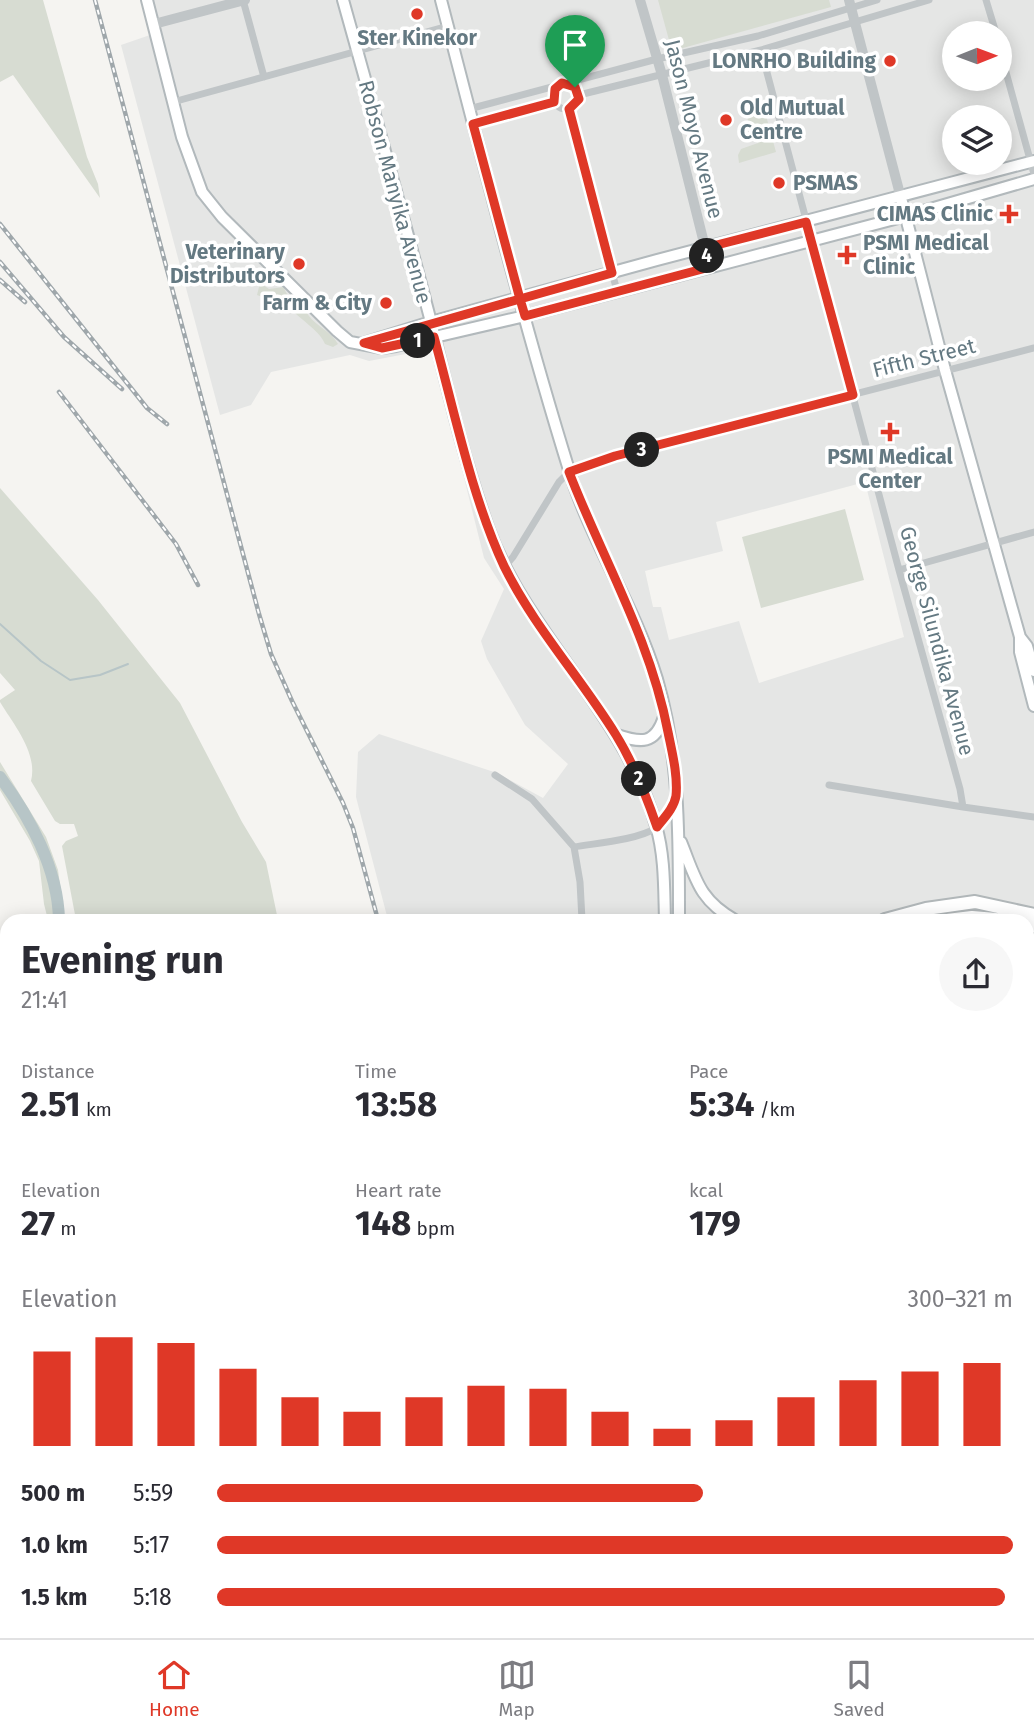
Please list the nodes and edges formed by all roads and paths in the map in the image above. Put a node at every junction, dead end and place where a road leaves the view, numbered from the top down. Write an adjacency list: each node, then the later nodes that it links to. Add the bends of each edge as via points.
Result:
1 (148, 0): 12 (main road)
2 (244, 0): 12 (street); 18 (street)
3 (343, 0): 15 (main road, Robson Manyika Avenue)
4 (441, 0): 13 (main road)
5 (640, 0): 16 (street, Jason Moyo Avenue)
6 (877, 0): 9 (street)
7 (929, 0): 11 (street)
8 (986, 0): 10 (street)
9 (850, 4): 11 (street); 16 (street, via 758,36)
10 (992, 21)
11 (855, 23): 14 (street); 29 (street)
12 (154, 24): 22 (main road)
13 (448, 26): 15 (street); 24 (main road)
14 (761, 50): 17 (street); 31 (street, George Silundika Avenue)
15 (357, 51): 18 (street); 39 (main road, Robson Manyika Avenue)
16 (657, 59): 17 (street, Jason Moyo Avenue); 19 (street)
17 (662, 75): 21 (street); 33 (street, Jason Moyo Avenue)
18 (264, 77): 22 (street)
19 (562, 83): 21 (street, via 571,84); 23 (street, via 555,89); 24 (street)
20 (1012, 91): 27 (street)
21 (579, 95): 25 (street, via 577,104)
22 (173, 102): 41 (main road, via 196,179 212,205 337,331 350,342)
23 (554, 102): 25 (street); 26 (street)
24 (469, 109): 26 (main road)
25 (569, 109): 35 (street)
26 (473, 124): 37 (main road)
27 (1033, 162): 28 (street); 29 (main road)
28 (1034, 176): 30 (main road)
29 (901, 198): 30 (main road); 31 (main road)
30 (906, 216): 32 (main road); 43 (main road)
31 (806, 222): 32 (street, George Silundika Avenue); 33 (main road)
32 (811, 240): 34 (main road); 44 (street, George Silundika Avenue)
33 (705, 248): 34 (street, Jason Moyo Avenue); 35 (main road)
34 (710, 267): 36 (main road)
35 (612, 273): 36 (street); 37 (main road)
36 (617, 291): 38 (main road)
37 (520, 299): 38 (main road); 39 (main road)
38 (525, 316): 40 (main road); 45 (main road)
39 (431, 323): 40 (main road, Robson Manyika Avenue); 41 (main road)
40 (434, 337): 41 (main road, via 382,348); 48 (main road, Robson Manyika Avenue, via 488,527)
41 (364, 343)
42 (1034, 348): 43 (street, Fifth Street)
43 (945, 370): 44 (street, Fifth Street); 47 (main road)
44 (853, 395): 45 (street, Fifth Street); 49 (street, George Silundika Avenue)
45 (569, 472): 48 (street); 53 (main road, via 638,629)
46 (1034, 532): 47 (street)
47 (992, 543): 49 (street); 50 (main road)
48 (505, 566): 54 (main road, Robson Manyika Avenue)
49 (899, 569): 58 (street, George Silundika Avenue)
50 (1020, 638): 51 (main road); 52 (main road)
51 (1034, 671)
52 (1034, 706)
53 (665, 715): 54 (main road, via 651,738); 57 (main road)
54 (617, 735): 60 (main road, Robson Manyika Avenue)
55 (495, 775): 62 (street, via 532,799)
56 (829, 785): 58 (street)
57 (676, 797): 60 (street); 61 (main road)
58 (962, 807): 59 (street)
59 (1034, 817)
60 (657, 827): 62 (street); 66 (main road, Robson Manyika Avenue)
61 (679, 836): 67 (main road); 68 (main road, via 701,893)
62 (574, 848): 65 (street)
63 (1034, 905): 64 (main road)
64 (1016, 910): 69 (main road, via 975,902); 70 (main road)
65 (582, 914)
66 (665, 914)
67 (679, 914)
68 (726, 914)
69 (909, 914)
70 (1030, 914)

